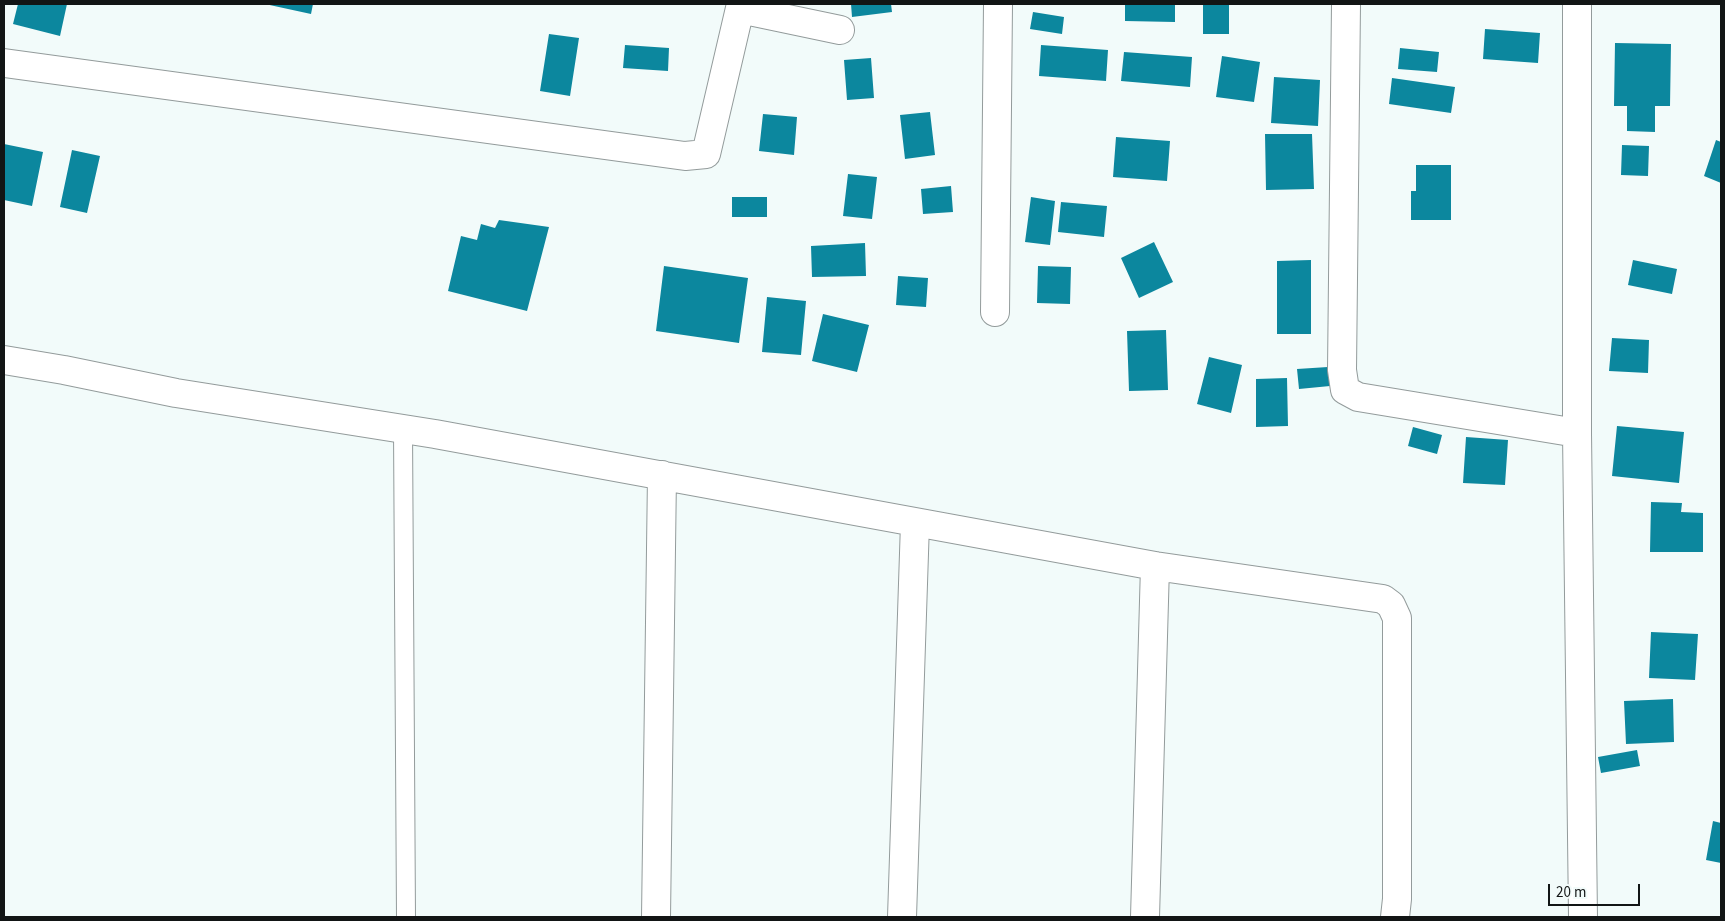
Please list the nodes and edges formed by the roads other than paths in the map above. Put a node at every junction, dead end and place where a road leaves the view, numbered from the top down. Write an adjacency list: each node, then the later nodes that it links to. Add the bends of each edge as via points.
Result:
1 (998, 4): 7 (street)
2 (1346, 4): 10 (street, via 1342,370 1345,390 1358,397)
3 (1577, 4): 10 (street)
4 (741, 6): 5 (street); 6 (street, via 706,154 685,156)
5 (840, 30)
6 (4, 63)
7 (994, 312)
8 (4, 360): 9 (street, via 176,393)
9 (403, 429): 11 (street); 14 (lane)
10 (1577, 433): 19 (street)
11 (662, 475): 12 (street); 15 (street)
12 (915, 523): 13 (street); 16 (street)
13 (1155, 566): 17 (street); 18 (street, via 1383,599 1391,605 1397,618 1398,642)
14 (406, 917)
15 (656, 917)
16 (902, 917)
17 (1145, 917)
18 (1395, 917)
19 (1583, 917)

